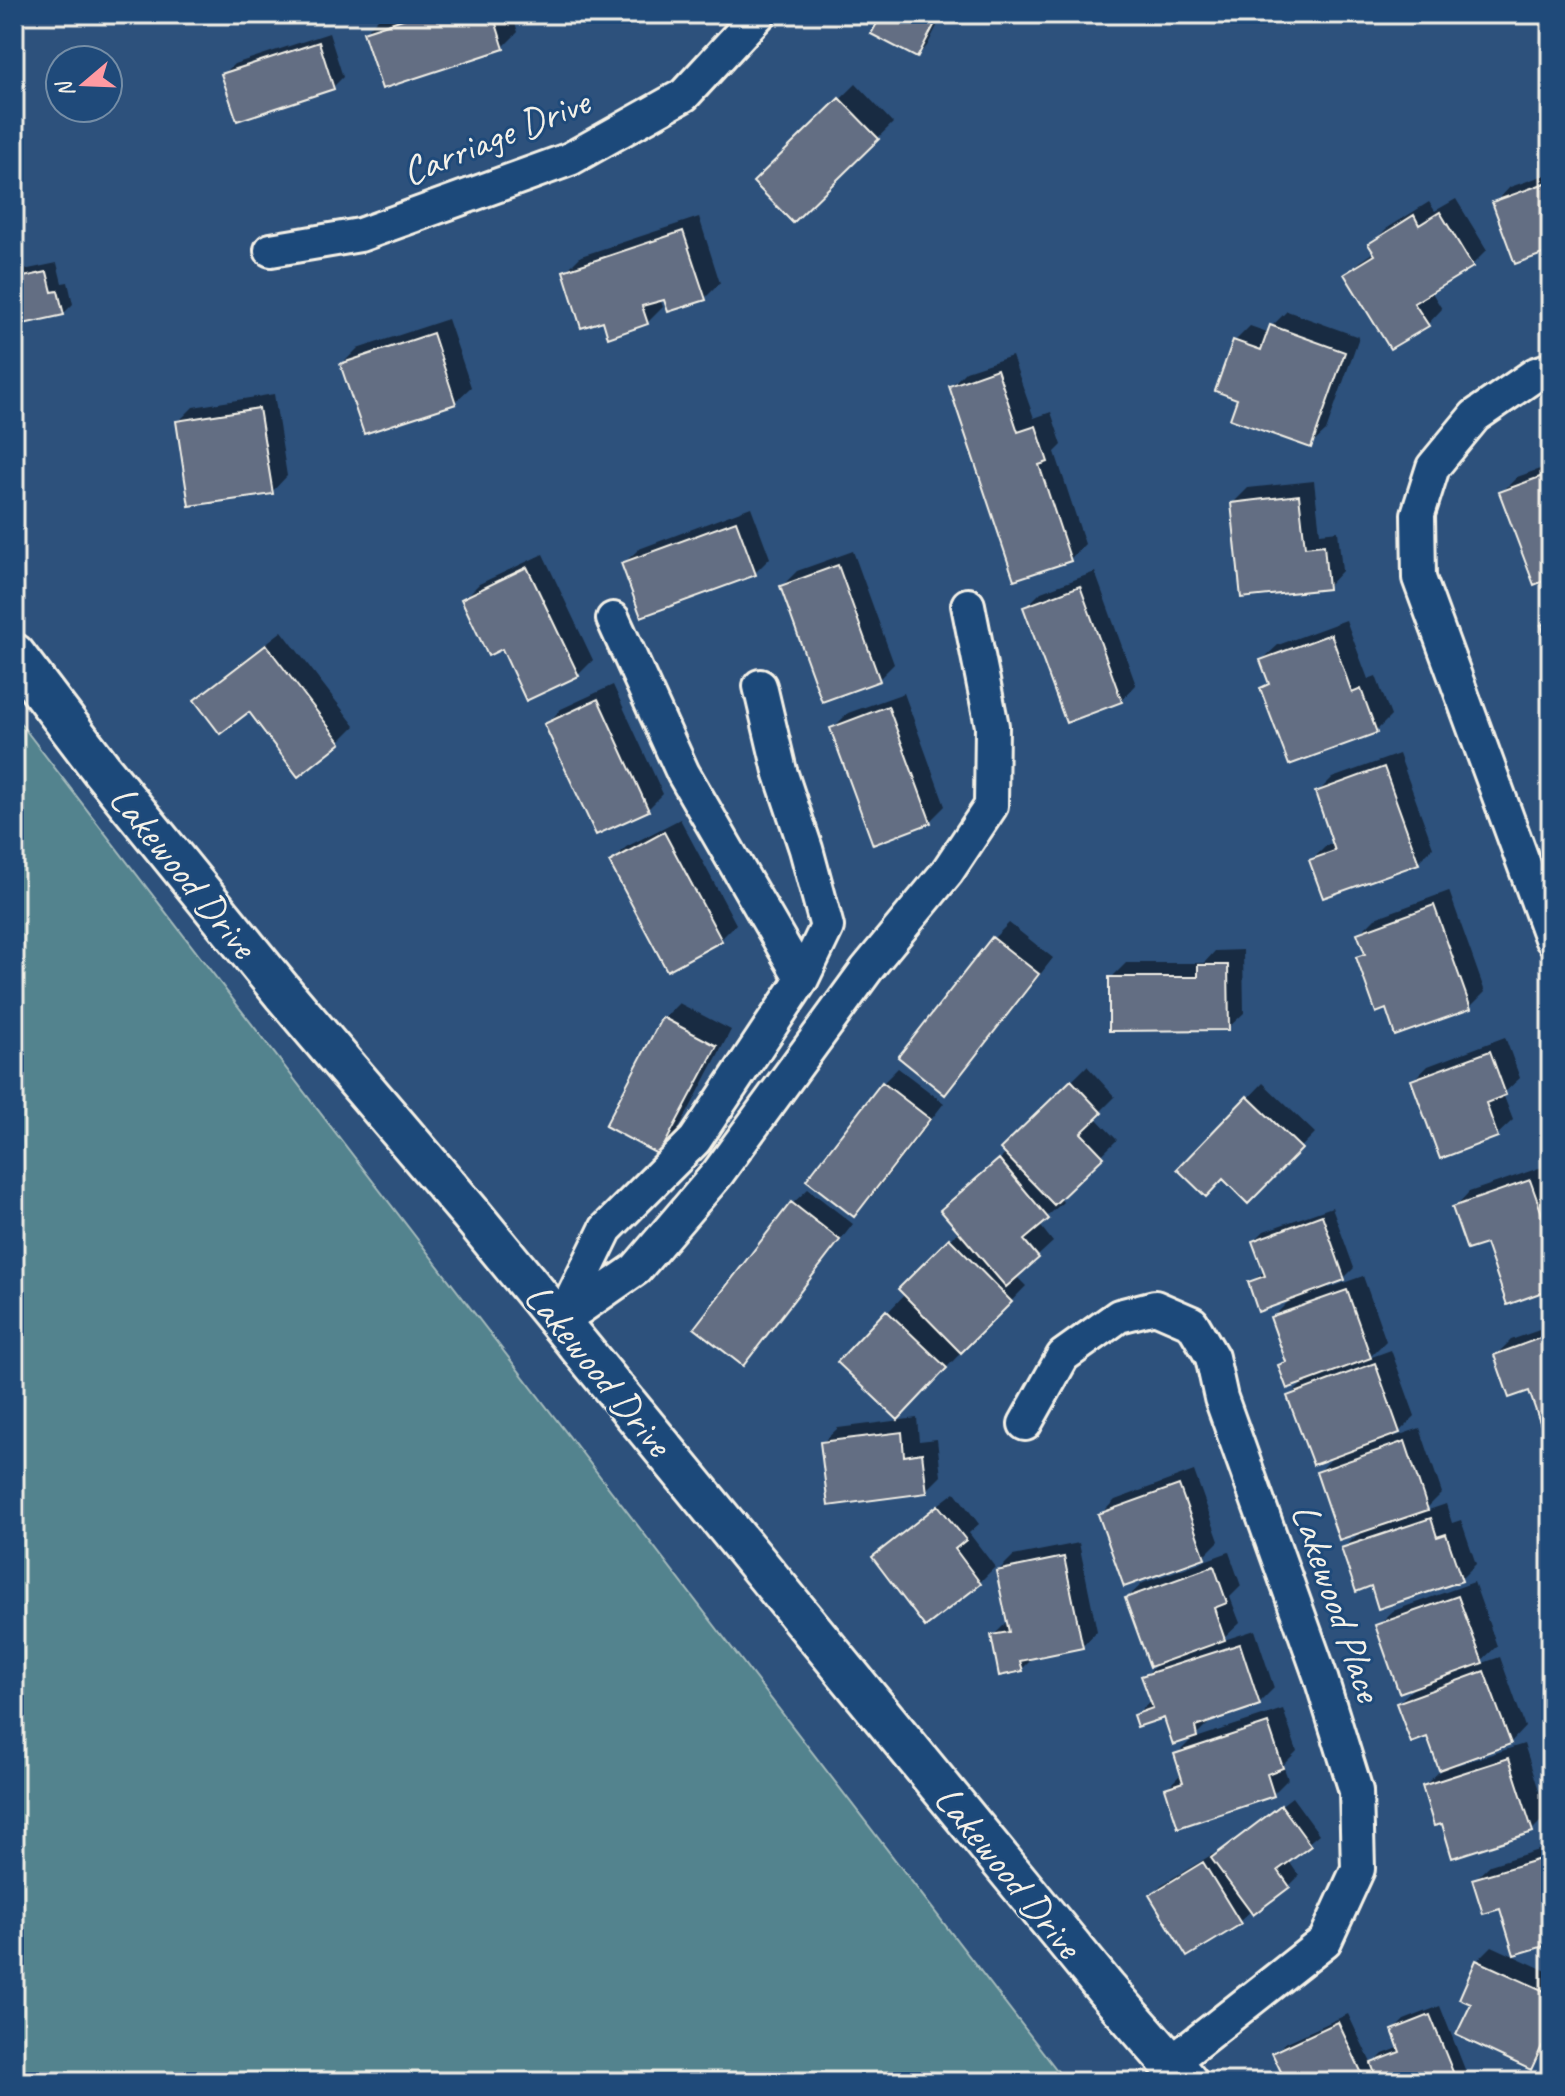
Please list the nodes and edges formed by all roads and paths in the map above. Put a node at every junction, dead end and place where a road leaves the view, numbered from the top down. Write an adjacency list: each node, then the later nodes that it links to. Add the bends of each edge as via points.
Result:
1 (759, 14): 2 (street, Carriage Drive, via 684,95 570,159 360,235)
2 (271, 250)
3 (1551, 369): 8 (street, via 1475,416 1433,467 1418,514 1419,578)
4 (968, 605): 10 (street, via 992,726 991,806 947,872 867,969 718,1173 636,1269)
5 (613, 619): 9 (street, via 683,773)
6 (19, 669): 10 (street, Lakewood Drive)
7 (760, 686): 9 (street, via 827,927)
8 (1551, 938)
9 (802, 979): 10 (street, via 695,1140 606,1229)
10 (560, 1322): 12 (street, Lakewood Drive)
11 (1025, 1424): 12 (street, Lakewood Place, via 1063,1356 1119,1316 1155,1307 1192,1323 1212,1357 1221,1398 1356,1791 1358,1869 1325,1941)
12 (1179, 2072)

